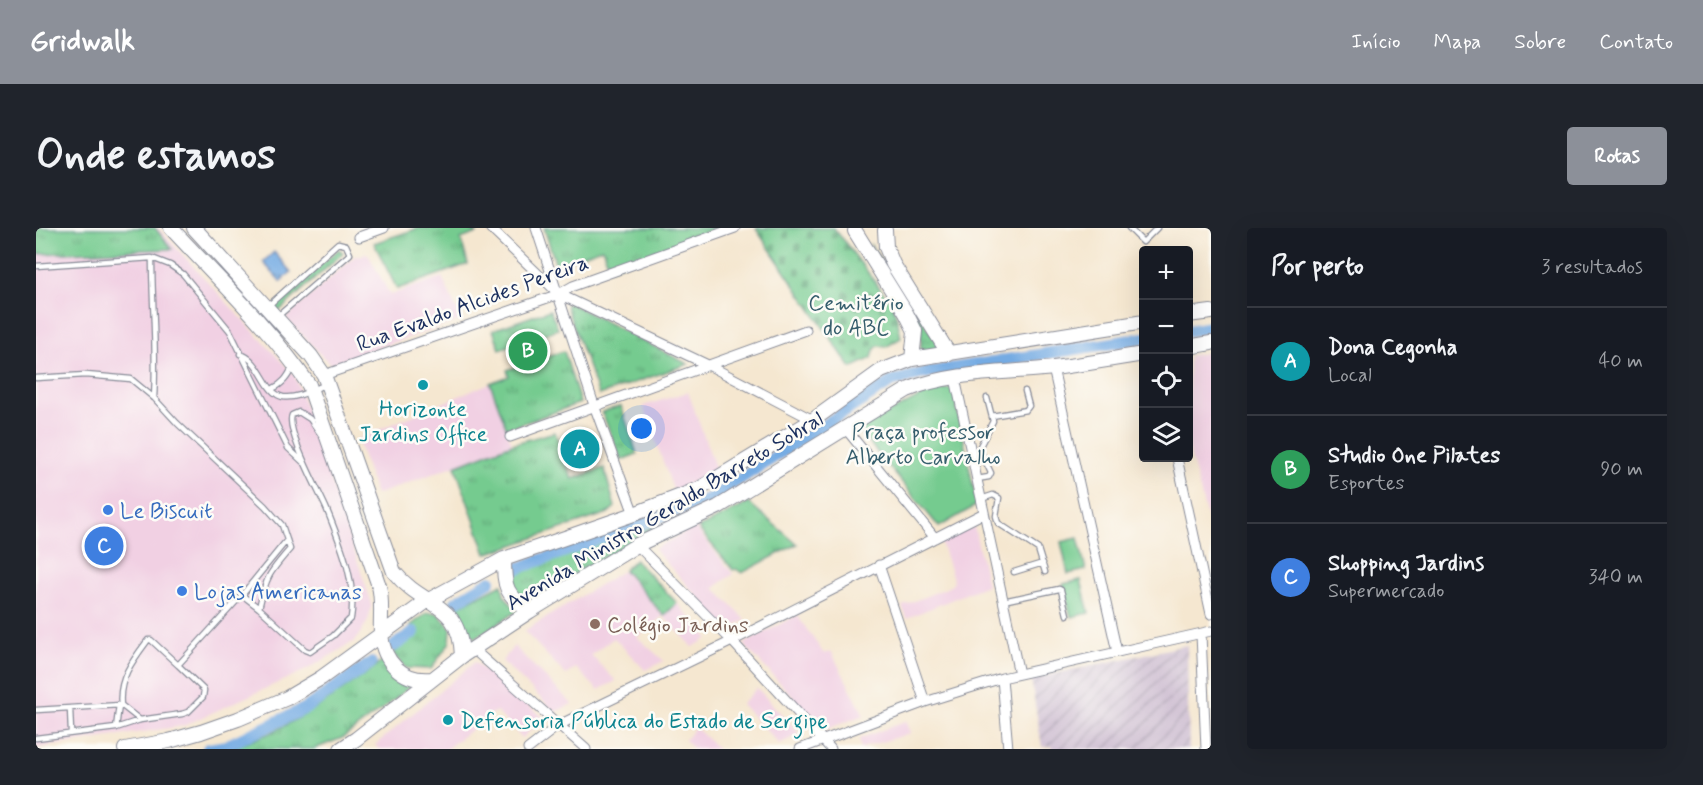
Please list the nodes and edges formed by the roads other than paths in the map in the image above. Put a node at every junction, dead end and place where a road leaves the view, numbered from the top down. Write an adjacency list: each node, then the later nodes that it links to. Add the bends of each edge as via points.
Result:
1 (171, 228): 26 (main road)
2 (194, 228): 16 (main road)
3 (384, 228): 11 (street)
4 (490, 228): 14 (street)
5 (536, 228): 14 (street)
6 (735, 228): 14 (street, Rua Evaldo Alcides Pereira)
7 (1129, 228): 8 (lane, via 1143,242)
8 (1156, 228)
9 (885, 229): 10 (main road, via 873,237 860,236); 23 (main road, via 886,247 893,264)
10 (853, 230): 25 (main road, via 915,331)
11 (359, 237)
12 (152, 258): 13 (lane); 22 (lane, via 183,274 230,331); 35 (lane)
13 (36, 266)
14 (559, 294): 27 (street); 31 (street, Rua Evaldo Alcides Pereira); 37 (street)
15 (1211, 312): 17 (main road)
16 (271, 313): 16 (lane, via 350,254 346,245 338,243); 31 (main road, via 311,356)
17 (1193, 314)
18 (1139, 323): 23 (main road, Avenida Ministro Geraldo Barreto Sobral)
19 (806, 330): 27 (street)
20 (1211, 343): 21 (main road)
21 (1193, 346)
22 (240, 354): 32 (lane, via 255,364); 44 (lane, via 288,448)
23 (949, 354): 25 (main road, Avenida Ministro Geraldo Barreto Sobral)
24 (1139, 355): 28 (main road, Avenida Ministro Geraldo Barreto Sobral)
25 (912, 359): 39 (main road, Avenida Ministro Geraldo Barreto Sobral, via 881,371)
26 (294, 363): 32 (lane, via 289,375); 34 (main road)
27 (710, 366): 37 (street); 39 (street)
28 (1053, 368): 30 (main road, Avenida Ministro Geraldo Barreto Sobral); 68 (street)
29 (36, 378): 35 (lane, via 86,375 131,379)
30 (956, 378): 40 (main road, Avenida Ministro Geraldo Barreto Sobral, via 907,390); 45 (street)
31 (326, 380): 34 (lane); 58 (main road, via 394,572)
32 (272, 389): 34 (lane, via 283,397)
33 (1025, 391): 38 (lane, via 1029,406 1026,410)
34 (311, 392): 42 (main road)
35 (153, 398): 50 (lane, via 265,506 282,525)
36 (987, 398): 38 (lane)
37 (595, 408): 41 (street); 48 (street)
38 (992, 416): 45 (lane, via 993,424 979,448 991,475)
39 (813, 420): 48 (main road, Avenida Ministro Geraldo Barreto Sobral, via 699,489)
40 (845, 428): 49 (street); 51 (main road, Avenida Ministro Geraldo Barreto Sobral, via 718,507)
41 (510, 437)
42 (332, 450): 44 (lane, via 310,419 295,413 290,424); 65 (main road, via 380,586)
43 (1178, 462): 62 (street)
44 (306, 465): 60 (lane, via 346,561 351,618 310,652)
45 (976, 480): 46 (street)
46 (981, 500): 47 (street); 53 (lane, via 993,495 999,498 998,523 1038,549)
47 (984, 513): 49 (street); 59 (street)
48 (634, 514): 52 (main road, Avenida Ministro Geraldo Barreto Sobral)
49 (935, 538): 54 (street)
50 (287, 540): 57 (lane); 60 (lane, via 290,549 270,571)
51 (637, 545): 61 (main road, Avenida Ministro Geraldo Barreto Sobral); 67 (street)
52 (504, 559): 58 (main road, Avenida Ministro Geraldo Barreto Sobral); 61 (main road, via 504,581 509,595)
53 (1043, 564): 55 (lane); 56 (lane)
54 (879, 565): 67 (street); 74 (street)
55 (1014, 572)
56 (1045, 572)
57 (242, 595): 60 (lane); 70 (lane)
58 (427, 601): 65 (main road, Avenida Ministro Geraldo Barreto Sobral); 69 (main road, via 448,613)
59 (1003, 601): 63 (lane, via 1059,589); 71 (street)
60 (259, 608)
61 (530, 611): 69 (main road, Avenida Ministro Geraldo Barreto Sobral)
62 (1211, 614)
63 (1067, 615)
64 (1211, 631): 66 (street)
65 (381, 634): 73 (main road, via 386,655 397,670 419,681); 85 (main road, Avenida Ministro Geraldo Barreto Sobral, via 321,678 279,702 201,732)
66 (1201, 634): 68 (street); 92 (street)
67 (732, 641): 79 (street); 83 (street)
68 (1117, 652): 71 (street)
69 (467, 653): 73 (main road, Avenida Ministro Geraldo Barreto Sobral); 79 (street)
70 (178, 665): 75 (lane, via 149,640 125,675); 78 (lane, via 204,690 203,697 188,712)
71 (1019, 674): 72 (street)
72 (1002, 678): 74 (street); 91 (street)
73 (431, 679): 86 (main road, Avenida Ministro Geraldo Barreto Sobral)
74 (924, 702): 83 (street)
75 (120, 705): 76 (lane); 78 (lane); 80 (lane)
76 (70, 709): 77 (lane); 81 (lane)
77 (36, 710)
78 (140, 720): 80 (lane)
79 (559, 725): 87 (street); 88 (street)
80 (116, 728): 81 (lane)
81 (71, 732): 82 (lane)
82 (36, 737)
83 (822, 741): 89 (street); 90 (street)
84 (125, 749): 85 (main road, Avenida Ministro Geraldo Barreto Sobral)
85 (130, 749)
86 (341, 749)
87 (528, 749)
88 (586, 749)
89 (800, 749)
90 (831, 749)
91 (1008, 749)
92 (1206, 749)

